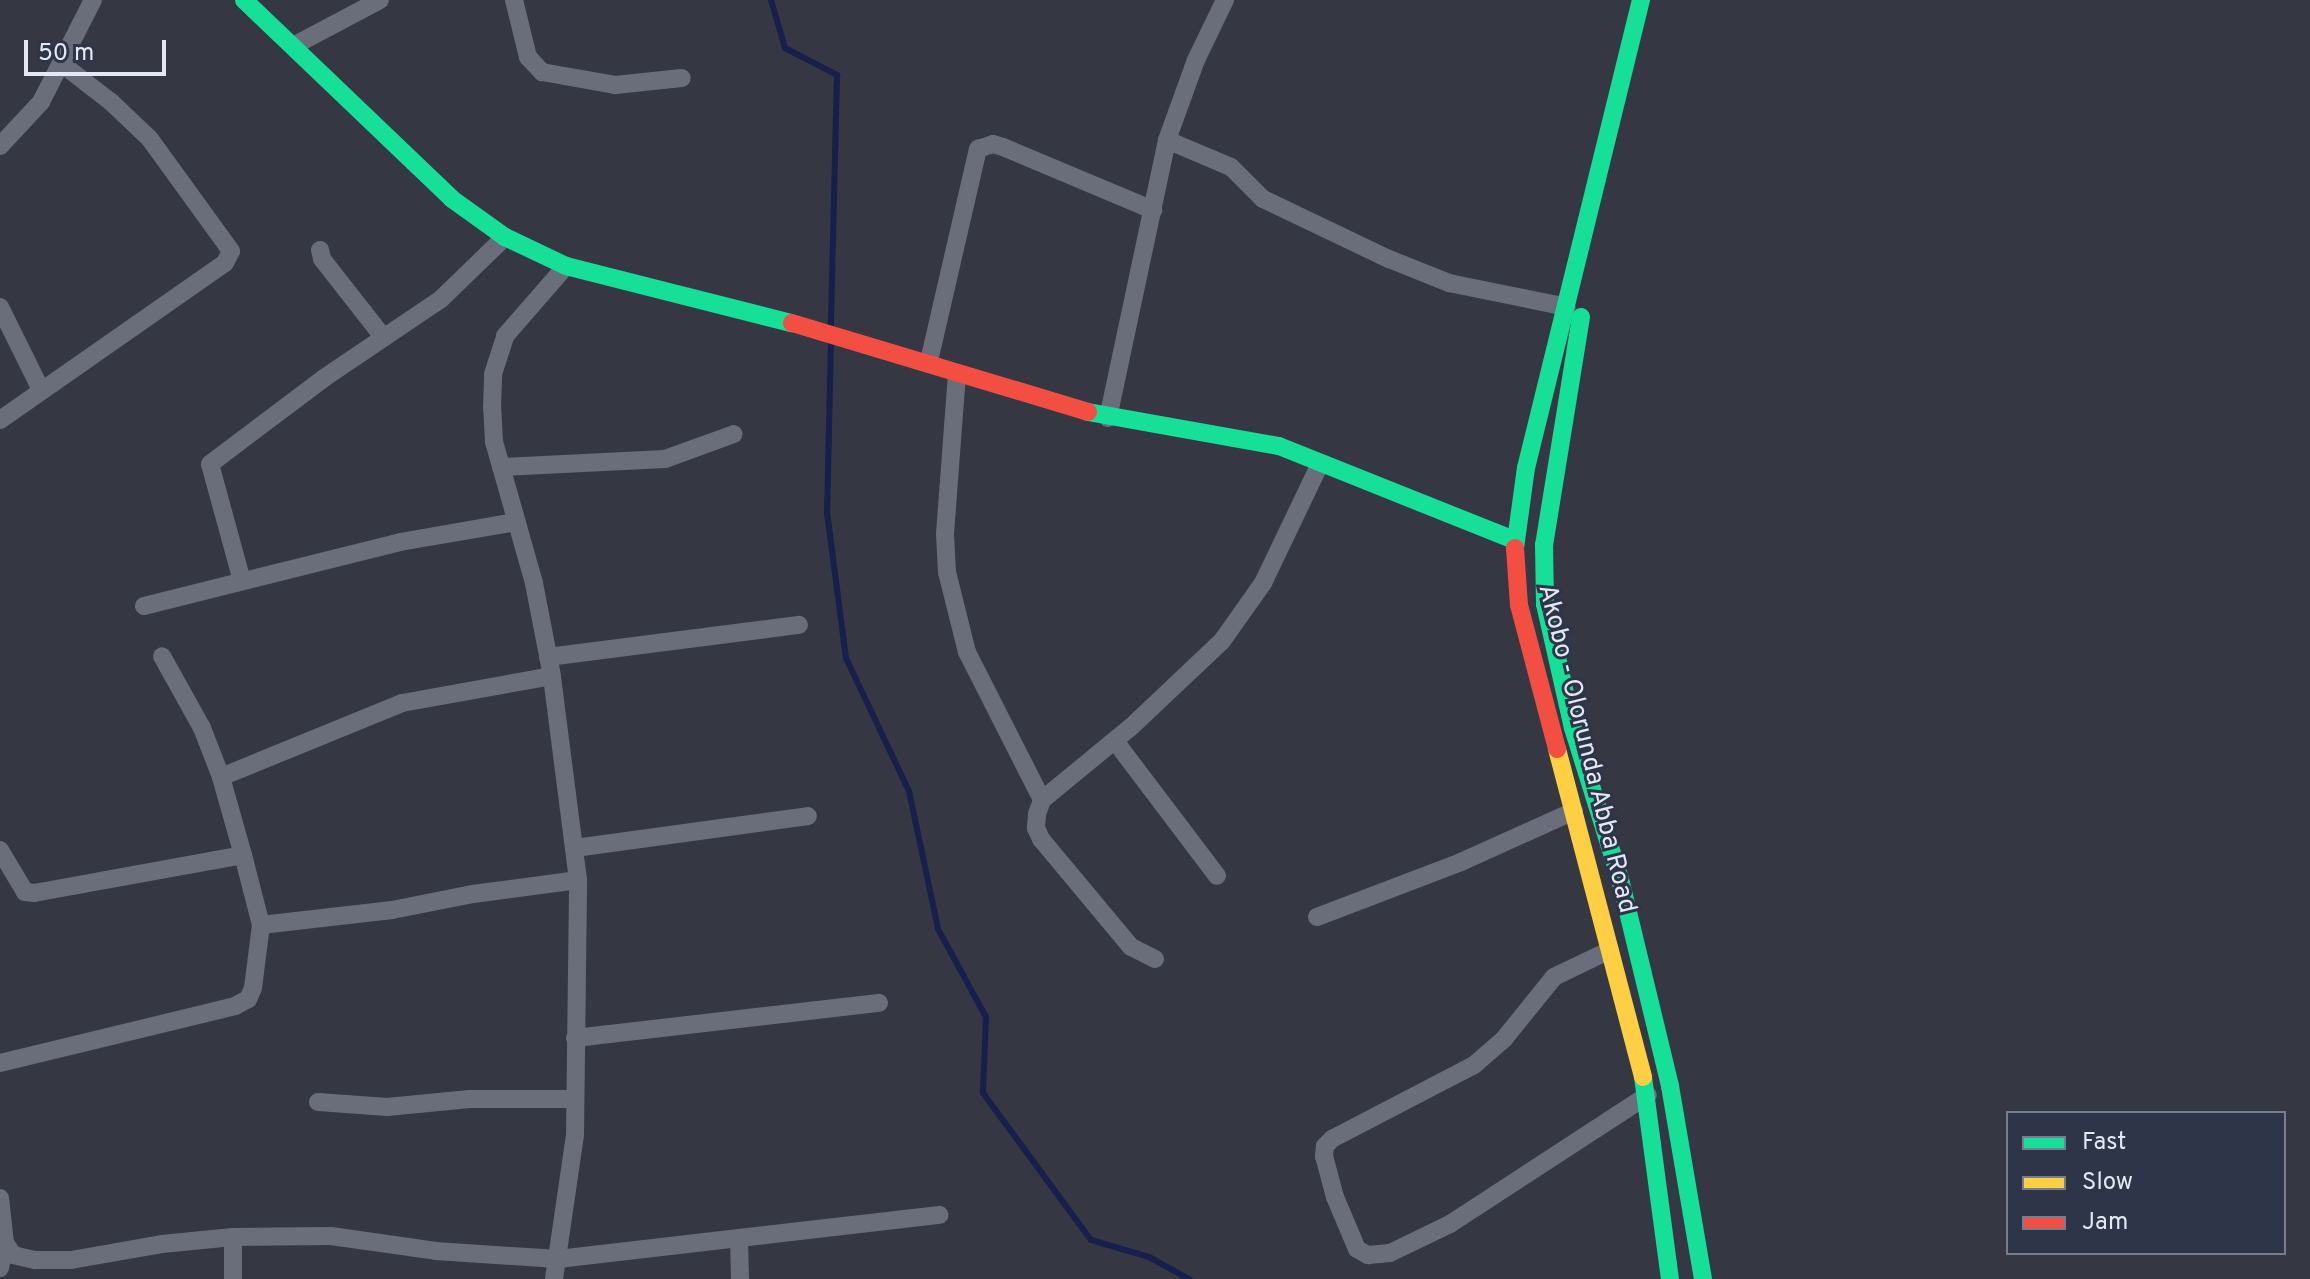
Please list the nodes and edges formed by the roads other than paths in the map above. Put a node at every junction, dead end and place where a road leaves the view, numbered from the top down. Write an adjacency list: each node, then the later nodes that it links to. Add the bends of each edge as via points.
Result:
1 (93, 0): 9 (street)
2 (244, 0): 8 (main road)
3 (380, 0): 8 (street)
4 (514, 0): 10 (street, via 528,57 542,72 615,85)
5 (1225, 0): 11 (street)
6 (1641, 0): 18 (main road, Akobo - Olorunda Abba Road)
7 (1658, 0): 24 (main road, Akobo - Olorunda Abba Road, via 1577,336)
8 (295, 45): 14 (main road, via 368,123 441,189)
9 (62, 64): 12 (street, via 41,102); 22 (street, via 150,139 231,251 225,263)
10 (682, 78)
11 (1167, 140): 13 (street); 18 (street, via 1231,167 1263,199 1389,259 1449,283)
12 (0, 146)
13 (1153, 210): 20 (street, via 1003,147 978,149); 25 (street)
14 (505, 237): 16 (main road); 19 (street, via 441,299)
15 (320, 250): 19 (street)
16 (566, 266): 20 (main road); 29 (street, via 505,336 493,374 494,442)
17 (0, 307): 22 (street)
18 (1567, 307): 23 (main road, Akobo - Olorunda Abba Road)
19 (384, 338): 32 (street, via 210,464)
20 (929, 361): 21 (main road)
21 (957, 374): 25 (main road); 40 (street, via 947,572 967,652)
22 (41, 390): 26 (street)
23 (1542, 404): 24 (main road); 31 (main road, Akobo - Olorunda Abba Road)
24 (1565, 408): 69 (main road, Akobo - Olorunda Abba Road, via 1544,545 1545,604 1666,1071)
25 (1108, 418): 28 (main road, via 1279,446)
26 (0, 420)
27 (734, 434): 29 (street, via 665,459)
28 (1320, 464): 31 (main road); 38 (street, via 1263,583 1222,641)
29 (501, 467): 30 (street)
30 (516, 522): 32 (street, via 400,542); 36 (street)
31 (1514, 540): 41 (main road, Akobo - Olorunda Abba Road, via 1519,605)
32 (242, 581): 33 (street)
33 (144, 606)
34 (799, 625): 36 (street)
35 (162, 656): 39 (street, via 202,728)
36 (548, 657): 37 (street)
37 (552, 676): 39 (street, via 402,703); 43 (street)
38 (1115, 741): 40 (street); 46 (street)
39 (221, 777): 45 (street)
40 (1042, 800): 51 (street, via 1036,828 1041,839 1131,947)
41 (1574, 811): 48 (street, via 1461,862); 50 (main road, Akobo - Olorunda Abba Road)
42 (808, 816): 43 (street)
43 (575, 848): 47 (street)
44 (0, 850): 45 (street, via 25,892 34,893)
45 (243, 855): 49 (street)
46 (1217, 876)
47 (578, 880): 49 (street); 53 (street)
48 (1317, 917)
49 (261, 925): 54 (street, via 253,988 248,999 235,1006)
50 (1610, 950): 55 (main road, Akobo - Olorunda Abba Road); 55 (street, via 1554,977 1504,1039 1474,1065 1325,1146 1335,1197 1357,1249 1368,1255 1390,1253 1450,1224)
51 (1155, 959)
52 (879, 1003): 53 (street)
53 (575, 1038): 56 (street)
54 (0, 1063)
55 (1648, 1095): 68 (main road, Akobo - Olorunda Abba Road)
56 (573, 1099): 57 (street, via 470,1099 387,1107); 63 (street, via 575,1135)
57 (318, 1102)
58 (0, 1198): 62 (street)
59 (939, 1215): 61 (street)
60 (233, 1237): 62 (street, via 71,1260 13,1255); 63 (street, via 331,1236 436,1251); 65 (street)
61 (739, 1238): 63 (street); 67 (street)
62 (5, 1243): 64 (street)
63 (558, 1259): 66 (street)
64 (0, 1268)
65 (233, 1279)
66 (554, 1279)
67 (740, 1279)
68 (1670, 1279)
69 (1703, 1279)

